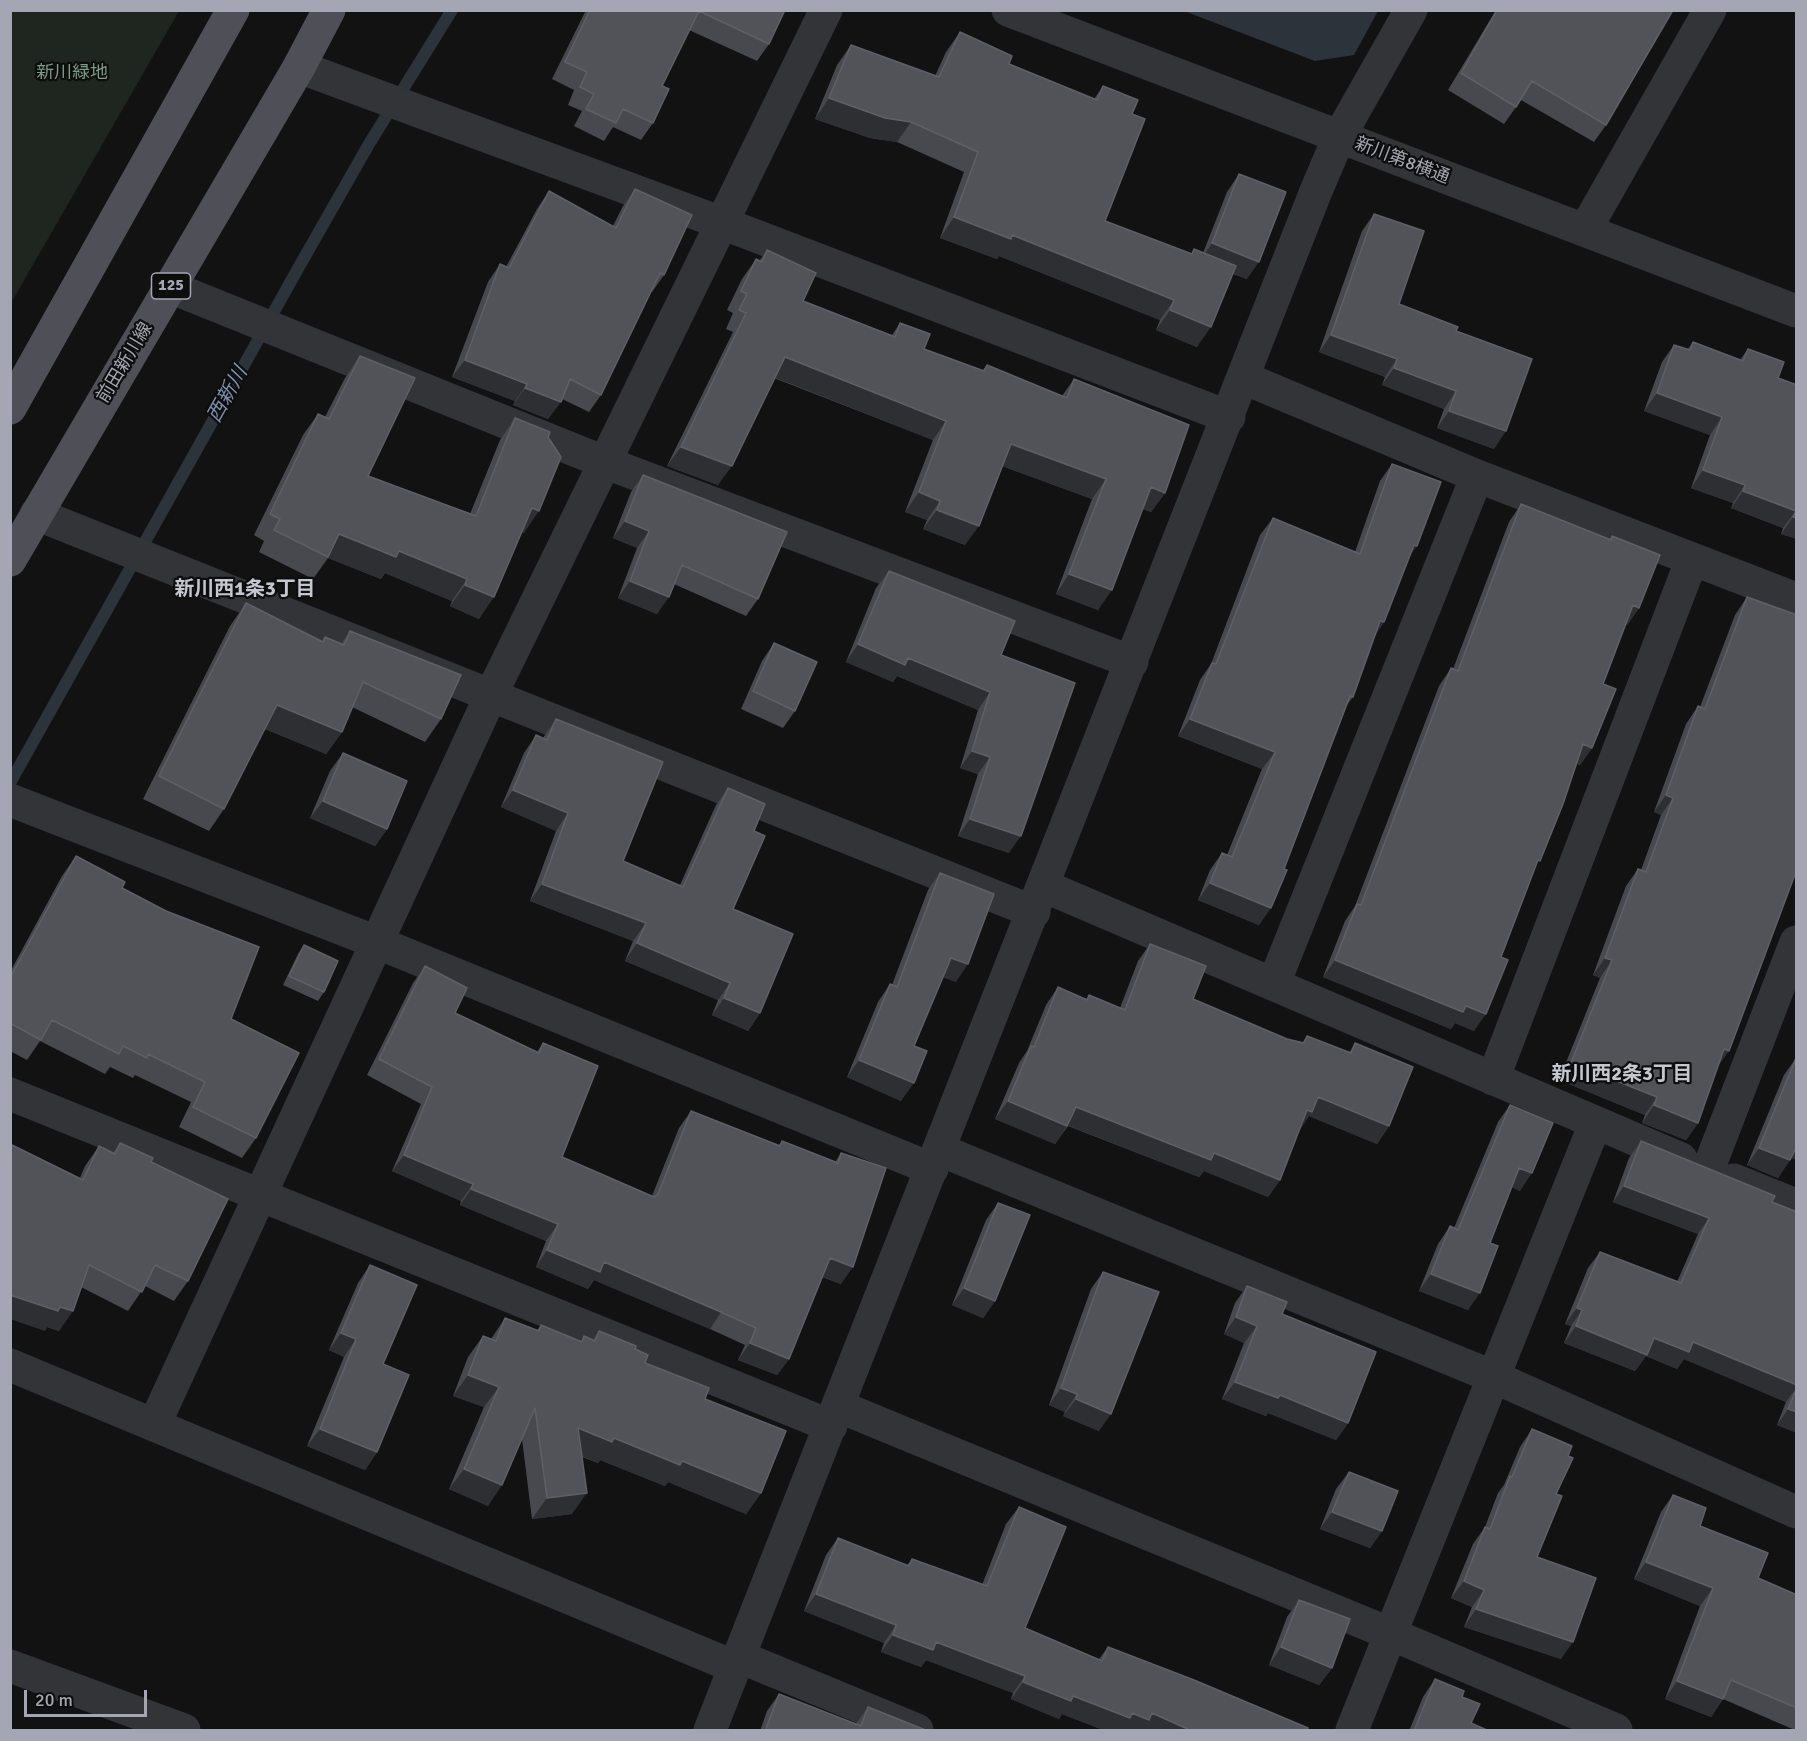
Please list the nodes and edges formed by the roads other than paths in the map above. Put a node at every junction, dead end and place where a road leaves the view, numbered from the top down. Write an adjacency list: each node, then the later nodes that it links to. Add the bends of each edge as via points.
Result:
1 (233, 10): 14 (main road)
2 (329, 10): 7 (main road, 前田新川線 / 125)
3 (826, 10): 9 (street)
4 (1008, 10): 8 (street, 新川第8横通)
5 (1411, 10): 8 (street)
6 (1710, 10): 10 (street)
7 (300, 67): 9 (street); 11 (main road, 前田新川線 / 125)
8 (1339, 137): 10 (street, 新川第8横通); 13 (street)
9 (722, 223): 15 (street); 16 (street)
10 (1585, 230): 12 (street, 新川第8横通)
11 (170, 287): 16 (street); 18 (main road, 前田新川線 / 125)
12 (1797, 311)
13 (1244, 378): 15 (street); 17 (street)
14 (10, 408)
15 (1229, 417): 22 (street)
16 (604, 462): 22 (street); 23 (street)
17 (1477, 477): 19 (street); 28 (street)
18 (36, 514): 20 (main road, 前田新川線 / 125); 23 (street)
19 (1692, 559): 21 (street); 29 (street)
20 (10, 560)
21 (1797, 599)
22 (1132, 662): 25 (street)
23 (490, 694): 25 (street); 26 (street)
24 (10, 800): 26 (street)
25 (1039, 899): 28 (street); 32 (street)
26 (376, 942): 32 (street); 34 (street)
27 (1797, 942): 33 (street)
28 (1274, 983): 29 (street)
29 (1493, 1079): 31 (street)
30 (10, 1094): 34 (street)
31 (1595, 1124): 33 (street); 37 (street)
32 (936, 1160): 37 (street); 38 (street)
33 (1708, 1170): 35 (street)
34 (263, 1194): 38 (street); 39 (street)
35 (1797, 1205)
36 (10, 1365): 39 (street)
37 (1494, 1377): 40 (street); 41 (street)
38 (834, 1416): 41 (street); 42 (street)
39 (155, 1423): 42 (street)
40 (1797, 1512)
41 (1391, 1634): 47 (street); 48 (street)
42 (738, 1662): 45 (street); 46 (street)
43 (10, 1666): 44 (street)
44 (184, 1731)
45 (711, 1731)
46 (917, 1731)
47 (1352, 1731)
48 (1616, 1731)

